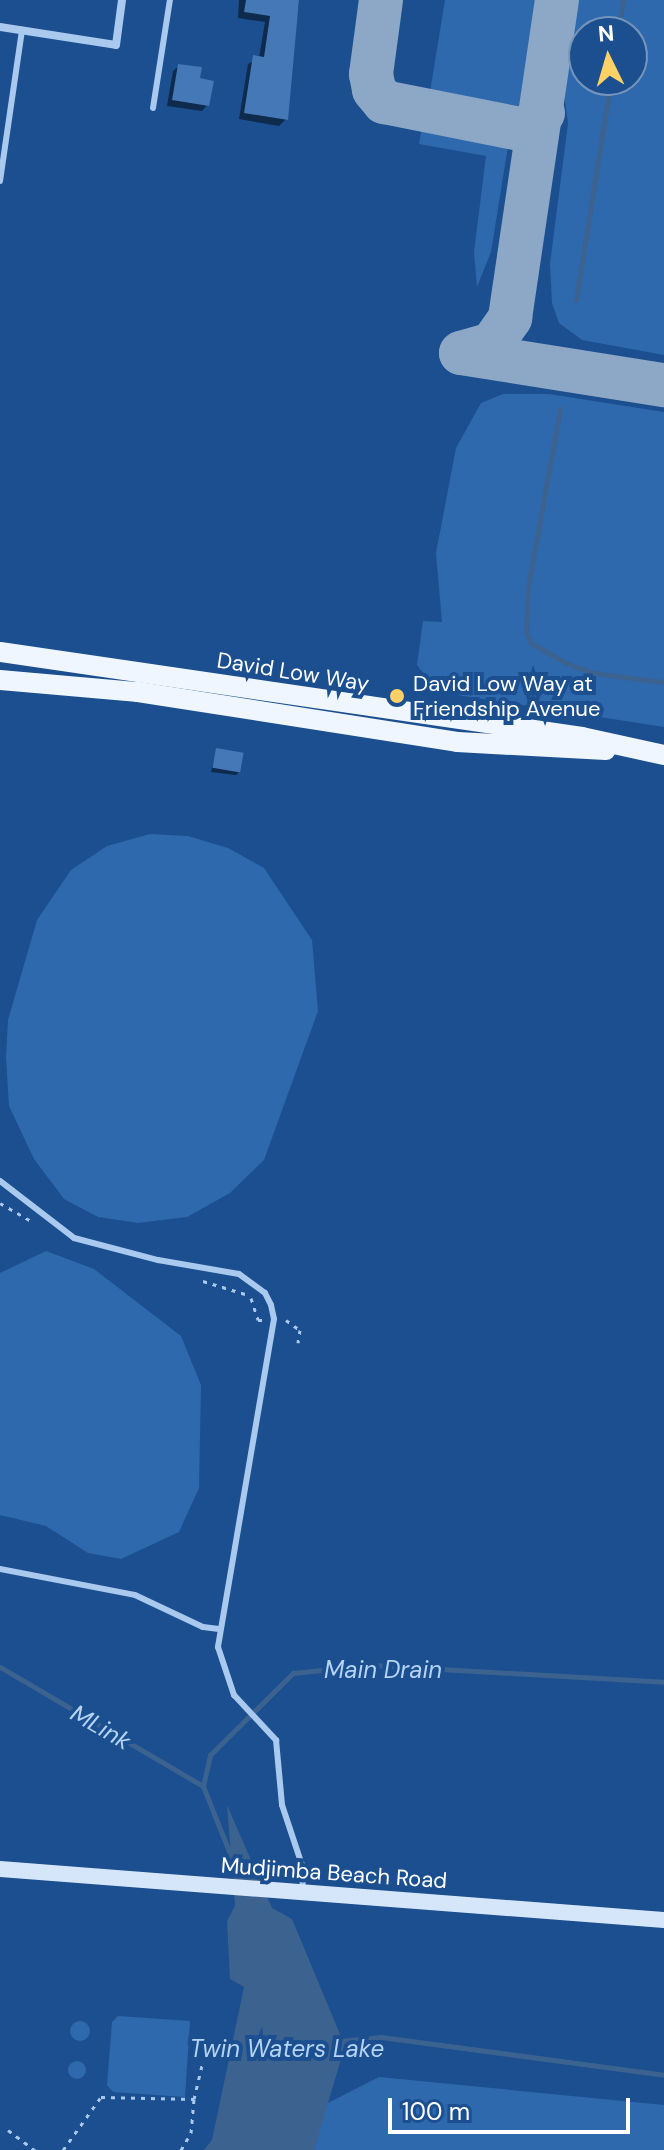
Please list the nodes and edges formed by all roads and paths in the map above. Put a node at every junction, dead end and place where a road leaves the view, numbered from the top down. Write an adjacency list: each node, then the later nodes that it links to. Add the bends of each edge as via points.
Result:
1 (122, 0): 4 (street, via 116,45)
2 (170, 0): 5 (lane)
3 (0, 27): 4 (street)
4 (22, 30): 6 (lane)
5 (153, 108)
6 (0, 181)
7 (0, 652): 9 (main road, David Low Way, via 55,656)
8 (0, 680): 9 (main road, David Low Way)
9 (459, 732): 10 (main road, David Low Way, via 581,752 626,749)
10 (664, 755)
11 (0, 1181): 15 (lane, via 74,1238 239,1274 265,1293 271,1305 274,1319)
12 (282, 1319): 13 (path, via 300,1330)
13 (298, 1343)
14 (0, 1569): 15 (lane, via 135,1595 203,1627)
15 (219, 1629): 17 (lane, via 224,1672 234,1695 276,1740 285,1820 302,1865)
16 (0, 1869): 17 (street, Mudjimba Beach Road)
17 (303, 1892): 18 (street, Mudjimba Beach Road)
18 (664, 1920)
19 (207, 2044): 20 (path)
20 (194, 2099): 23 (path, via 101,2097); 24 (path, via 191,2133)
21 (8, 2130): 22 (path)
22 (35, 2150)
23 (63, 2150)
24 (181, 2150)

